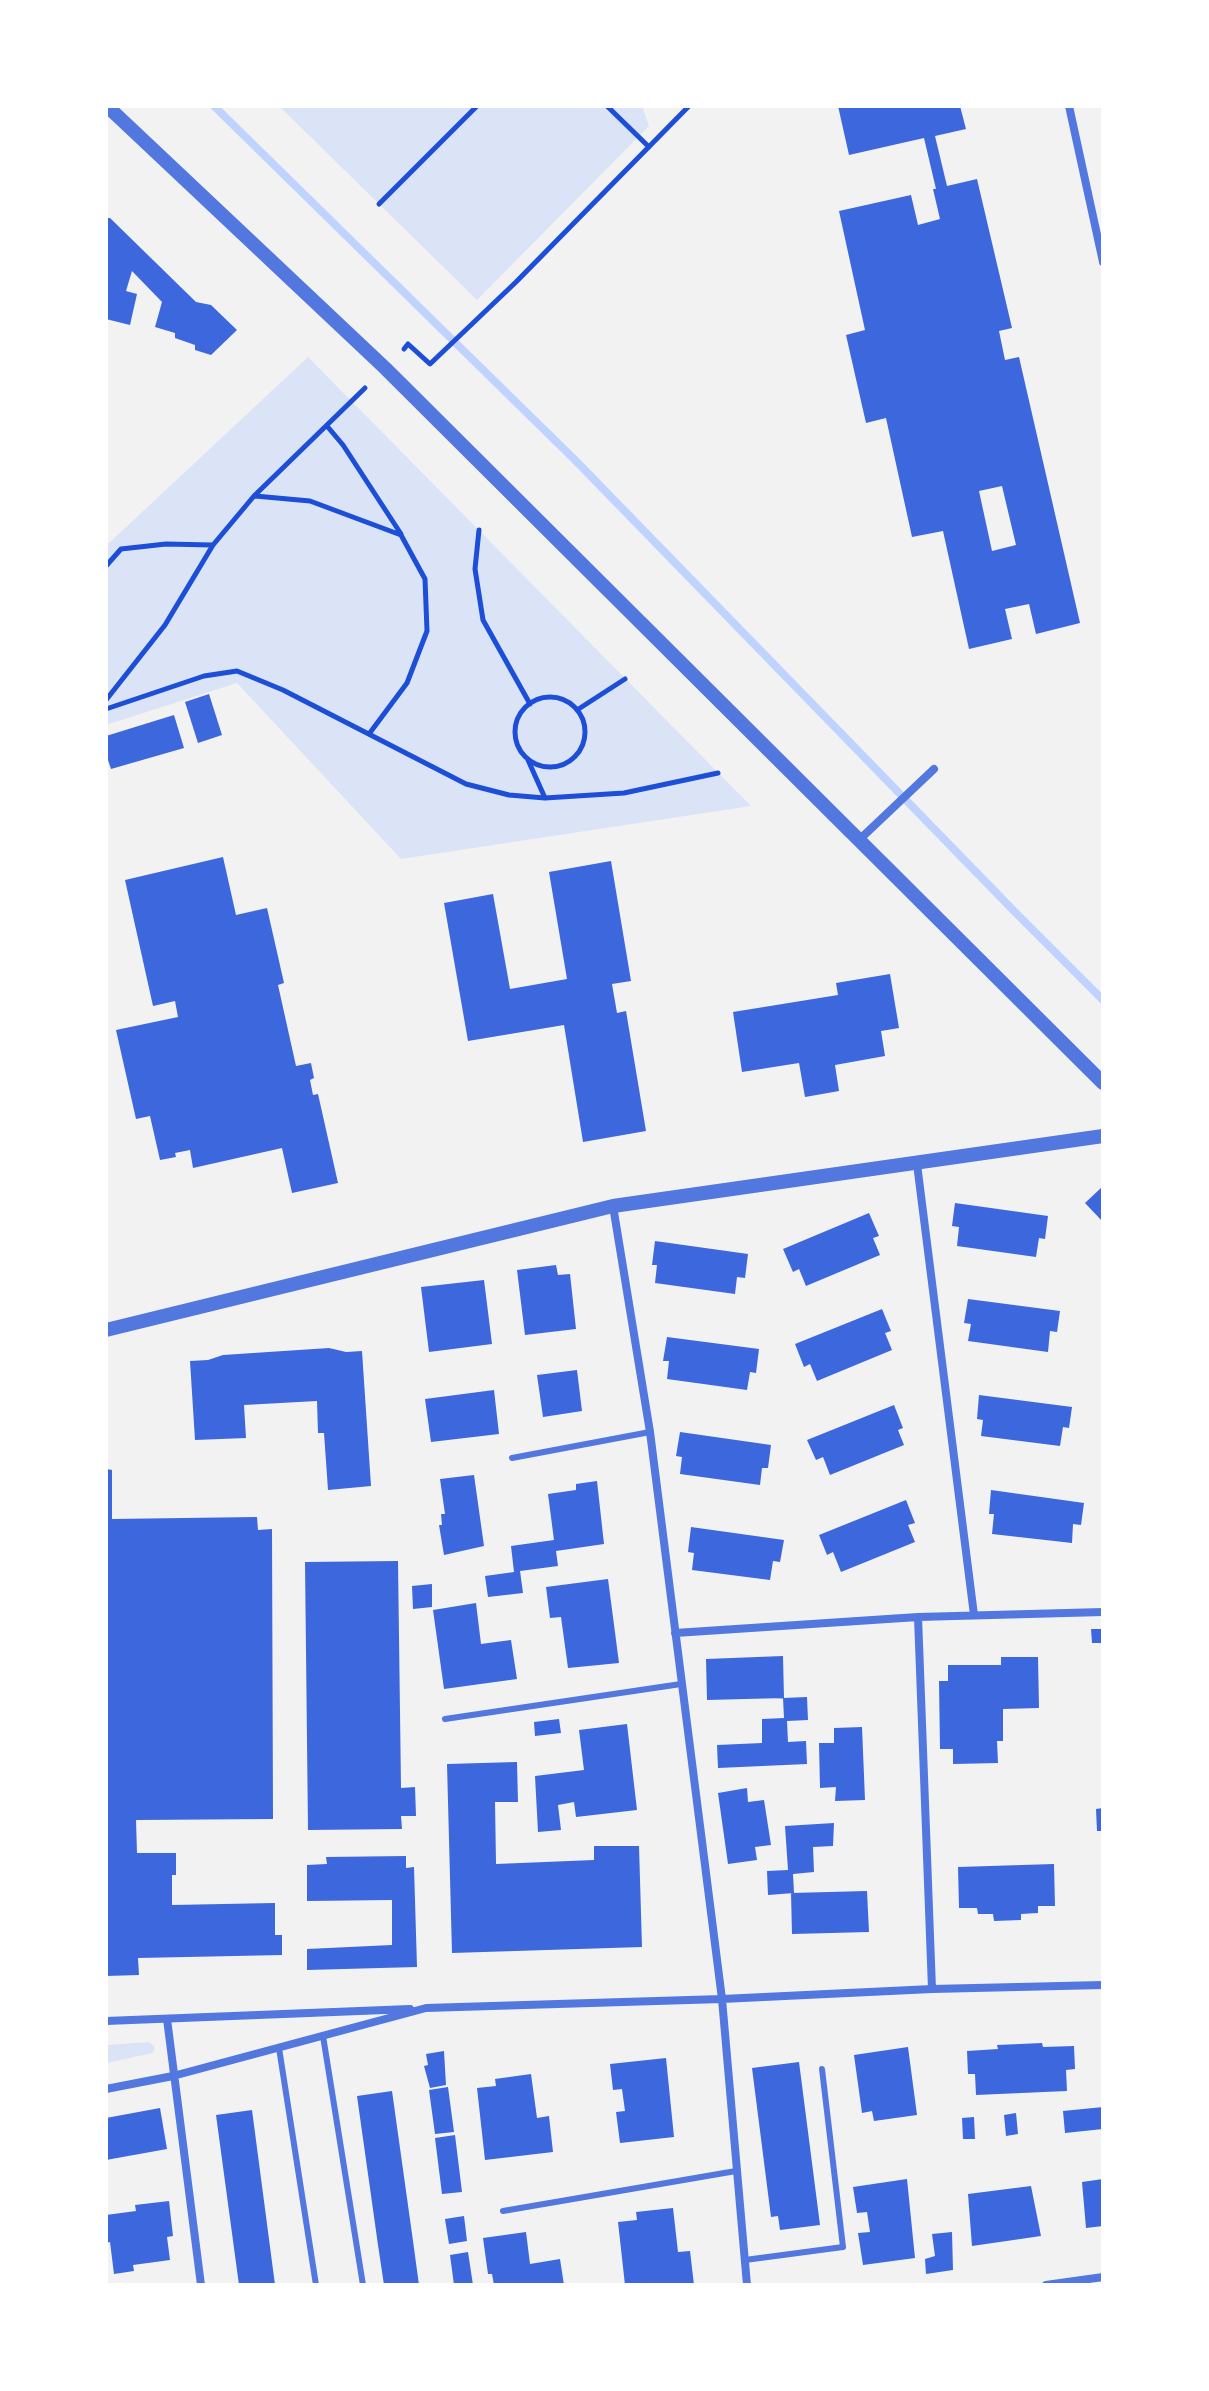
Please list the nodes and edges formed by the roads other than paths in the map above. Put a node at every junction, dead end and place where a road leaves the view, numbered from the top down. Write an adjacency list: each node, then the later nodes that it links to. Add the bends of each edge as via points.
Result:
1 (107, 106): 5 (street, via 385,368)
2 (1069, 106): 3 (street)
3 (1103, 262)
4 (934, 769): 5 (street)
5 (858, 841): 6 (street)
6 (1103, 1083)
7 (1103, 1136): 8 (street)
8 (917, 1164): 9 (street); 14 (street)
9 (613, 1206): 10 (street); 11 (street)
10 (106, 1330)
11 (650, 1432): 12 (lane); 16 (street)
12 (512, 1458)
13 (1103, 1612): 14 (street)
14 (974, 1615): 15 (street)
15 (918, 1617): 16 (street); 20 (street)
16 (675, 1633): 17 (street)
17 (681, 1684): 18 (lane); 21 (street)
18 (445, 1719)
19 (1103, 1985): 20 (street)
20 (932, 1989): 21 (street)
21 (722, 1999): 22 (street); 30 (street)
22 (426, 2008): 23 (street); 25 (street)
23 (167, 2019): 24 (street); 28 (street)
24 (106, 2021)
25 (323, 2036): 26 (street); 36 (lane)
26 (279, 2048): 28 (street); 35 (lane)
27 (822, 2069): 32 (lane, via 843,2247)
28 (173, 2076): 29 (street); 34 (street)
29 (106, 2089)
30 (736, 2171): 31 (lane); 32 (street)
31 (503, 2211)
32 (745, 2260): 37 (street)
33 (1103, 2277): 38 (street)
34 (201, 2285)
35 (316, 2285)
36 (363, 2285)
37 (747, 2285)
38 (1046, 2285)

